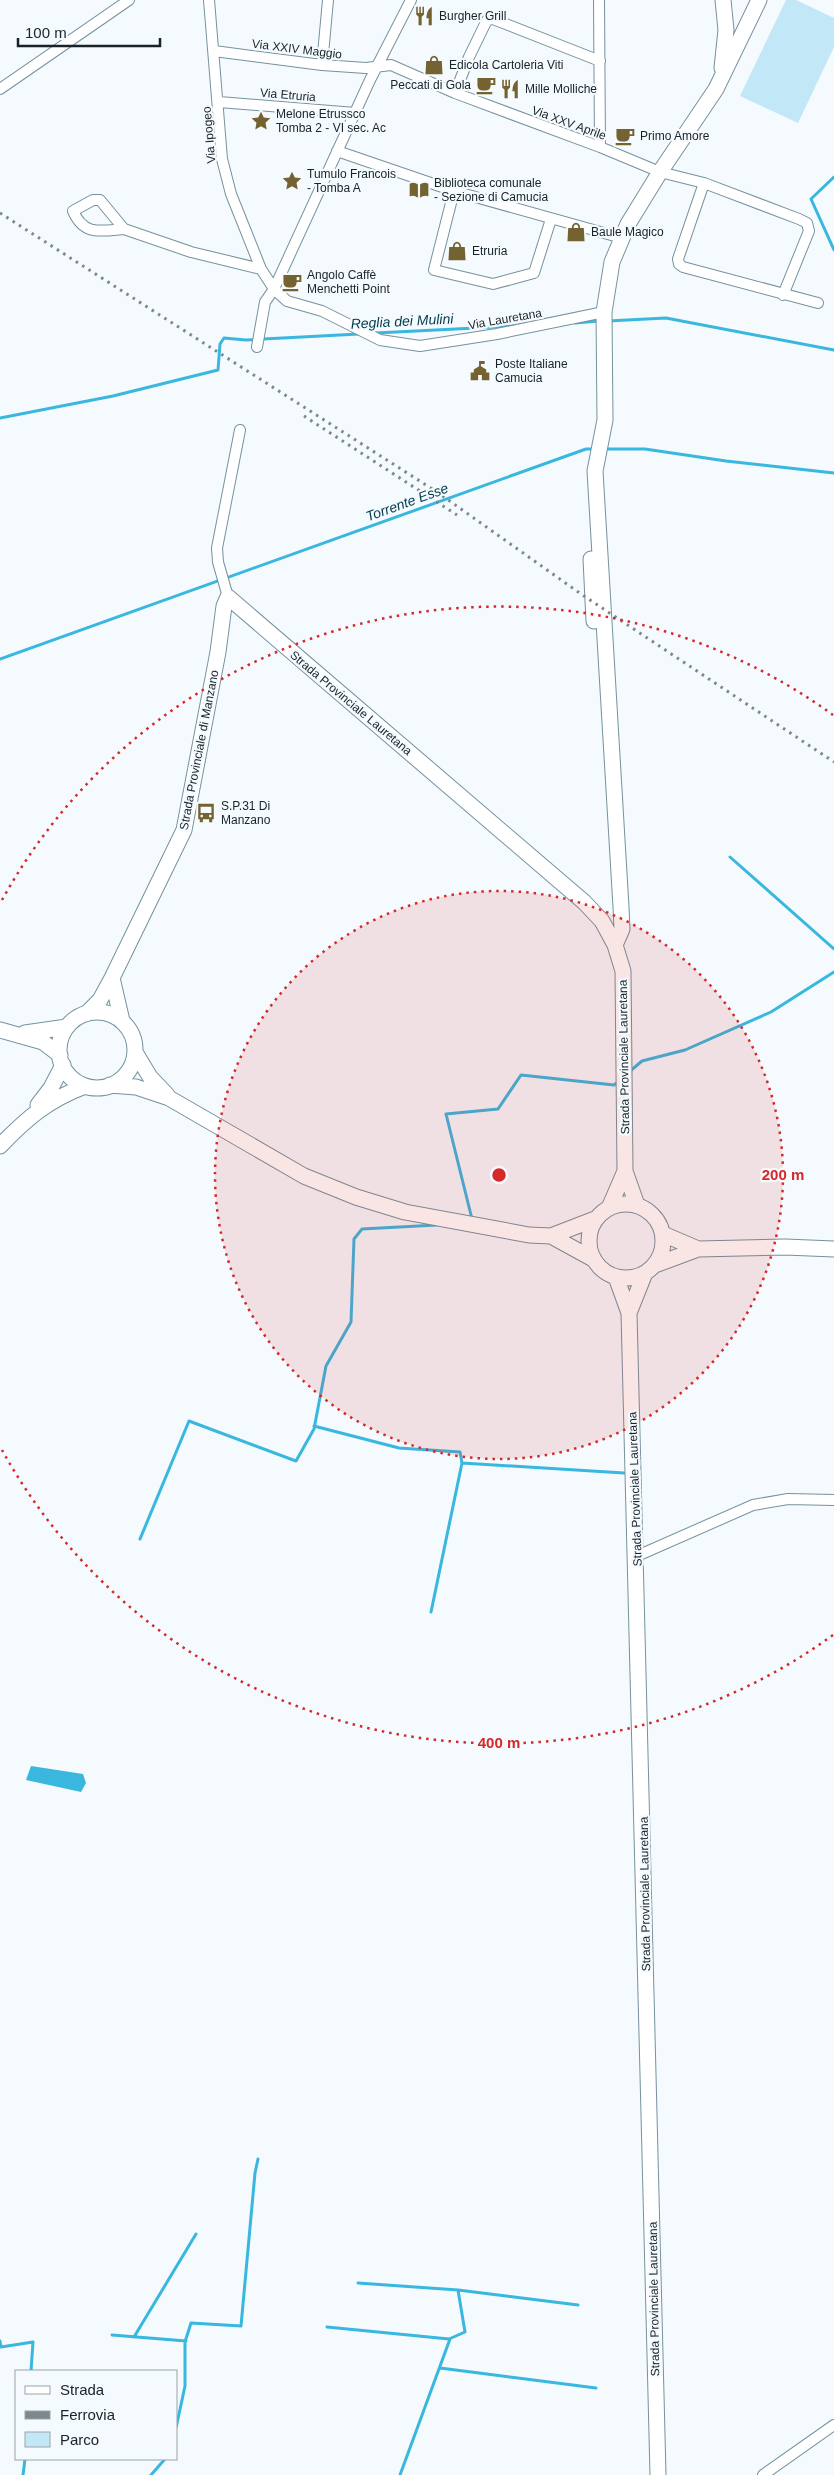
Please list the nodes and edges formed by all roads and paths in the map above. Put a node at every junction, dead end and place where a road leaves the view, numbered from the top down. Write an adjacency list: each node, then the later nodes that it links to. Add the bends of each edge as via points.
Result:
1 (129, 0): 13 (street)
2 (209, 0): 9 (street, Via Ipogeo)
3 (328, 0): 11 (street)
4 (411, 0): 12 (street)
5 (600, 0): 10 (street)
6 (759, 0): 8 (main road)
7 (724, 6): 8 (main road, via 733,20); 14 (main road, via 724,59)
8 (747, 26): 14 (main road)
9 (214, 51): 11 (street, Via XXIV Maggio); 16 (street, Via Ipogeo)
10 (600, 61): 15 (street, via 493,19 487,20); 18 (street)
11 (322, 65): 12 (street, Via XXIV Maggio)
12 (378, 67): 15 (street, Via XXV Aprile, via 391,65); 17 (street)
13 (0, 89)
14 (716, 89): 20 (main road, Strada Provinciale Lauretana)
15 (455, 93): 18 (street, Via XXV Aprile)
16 (218, 102): 17 (street, Via Etruria); 26 (street, Via Ipogeo, via 222,159 231,194)
17 (355, 113): 19 (street)
18 (600, 147): 20 (street, Via XXV Aprile)
19 (337, 151): 22 (street); 27 (street)
20 (660, 172): 21 (street, Via XXV Aprile); 25 (main road, Strada Provinciale Lauretana)
21 (704, 184): 28 (street, Via XXV Aprile, via 807,223 809,231); 28 (street, via 679,264)
22 (454, 191): 23 (street); 23 (street, via 434,270 493,284 534,273)
23 (551, 219): 25 (street)
24 (124, 229): 24 (street, via 92,231 78,222 73,211 92,200 100,200); 26 (street, via 191,252)
25 (622, 238): 30 (main road, Strada Provinciale Lauretana, via 612,262)
26 (261, 269): 27 (street, Via Ipogeo)
27 (274, 288): 30 (street, Via Lauretana, via 287,301 322,310 380,340 420,346); 31 (street, via 265,302)
28 (784, 295): 29 (street)
29 (818, 304)
30 (604, 312): 34 (main road, Strada Provinciale Lauretana, via 605,420 595,471 591,584 600,671 610,717)
31 (256, 347)
32 (240, 430): 33 (street, via 217,548)
33 (227, 594): 35 (main road, Strada Provinciale Lauretana, via 522,847); 37 (main road, Strada Provinciale di Manzano, via 184,830)
34 (621, 907): 35 (main road); 36 (main road, Strada Provinciale Lauretana, via 622,929)
35 (602, 921): 36 (main road, Strada Provinciale Lauretana)
36 (616, 945): 50 (main road, Strada Provinciale Lauretana, via 623,971)
37 (112, 978): 38 (main road, Strada Provinciale di Manzano, via 100,1000); 39 (main road)
38 (86, 1014): 39 (main road, via 108,1014); 40 (main road)
39 (122, 1021): 43 (main road, via 131,1032)
40 (67, 1026): 42 (main road, via 47,1032); 44 (main road, via 60,1041)
41 (0, 1030): 42 (main road)
42 (19, 1034): 44 (main road, via 43,1042)
43 (135, 1052): 45 (main road, via 126,1075); 47 (main road, via 150,1077)
44 (61, 1060): 46 (main road, via 73,1079); 48 (main road, via 51,1088)
45 (110, 1085): 46 (main road, via 100,1088); 47 (main road, via 136,1087)
46 (85, 1086): 48 (main road, via 55,1099)
47 (169, 1098): 55 (main road, via 304,1176 356,1197 405,1212)
48 (29, 1116): 49 (main road)
49 (0, 1146)
50 (625, 1171): 51 (main road, Strada Provinciale Lauretana); 52 (main road, Strada Provinciale Lauretana)
51 (637, 1205): 52 (main road, via 627,1203); 54 (main road, via 650,1212)
52 (608, 1208): 53 (main road, Strada Provinciale Lauretana)
53 (595, 1219): 55 (main road, Strada Provinciale Lauretana); 58 (main road, via 588,1239)
54 (663, 1234): 56 (main road); 59 (main road, Strada Provinciale Lauretana, via 662,1251)
55 (551, 1236): 58 (main road)
56 (698, 1249): 57 (main road); 59 (main road)
57 (834, 1249)
58 (593, 1259): 60 (main road, via 608,1274)
59 (650, 1269): 60 (main road, via 628,1278); 61 (main road, Strada Provinciale Lauretana)
60 (616, 1277): 61 (main road, Strada Provinciale Lauretana)
61 (629, 1313): 63 (main road, Strada Provinciale Lauretana)
62 (834, 1500): 63 (street, via 788,1499 754,1505)
63 (637, 1556): 65 (main road, Strada Provinciale Lauretana)
64 (834, 2425): 66 (street)
65 (658, 2475)
66 (763, 2475)

